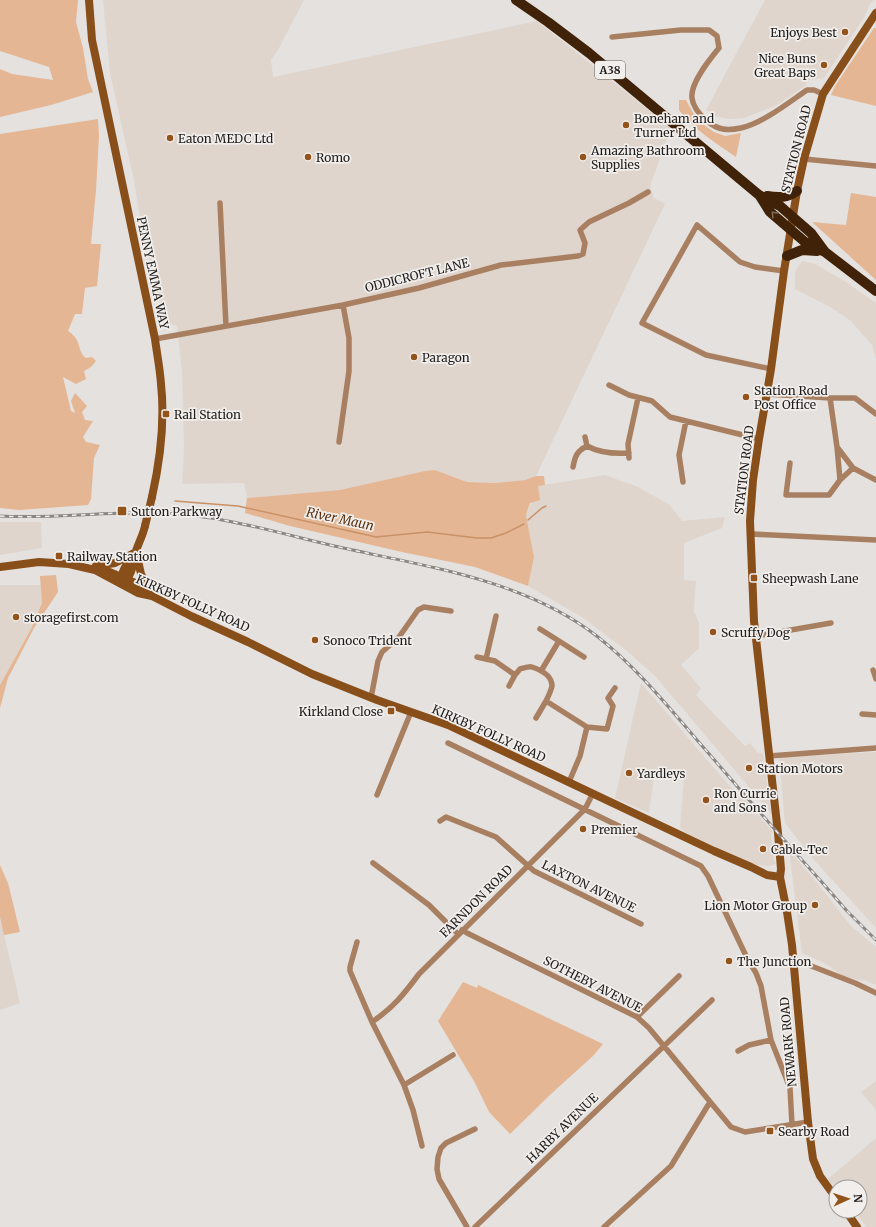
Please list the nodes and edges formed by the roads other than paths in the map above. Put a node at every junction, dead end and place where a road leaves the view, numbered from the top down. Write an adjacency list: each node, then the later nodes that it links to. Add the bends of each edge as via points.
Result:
1 (89, 0): 20 (main road, PENNY EMMA WAY, via 92,40)
2 (516, 0): 10 (highway, A38, via 616,75)
3 (876, 13): 5 (main road, STATION ROAD)
4 (612, 37): 5 (street, via 680,30 709,30 717,36 719,48 694,85 692,98 698,114 712,125 725,130 755,123 807,90)
5 (823, 94): 6 (main road, STATION ROAD)
6 (804, 159): 7 (street); 8 (main road, STATION ROAD)
7 (876, 166)
8 (797, 191): 10 (highway, via 783,198); 12 (main road, STATION ROAD)
9 (648, 192): 18 (street, ODDICROFT LANE, via 589,222 580,230 585,243 583,254 578,256 501,265)
10 (759, 196): 12 (highway, A38, via 778,204); 13 (highway, A38, one-way to 10, via 770,212)
11 (220, 203): 19 (street)
12 (793, 217): 13 (main road, STATION ROAD); 14 (highway, A38, via 811,233)
13 (791, 231): 14 (highway, A38, via 805,242); 15 (main road, STATION ROAD)
14 (825, 252): 15 (highway, via 802,250); 17 (highway, A38)
15 (787, 256): 16 (main road, STATION ROAD)
16 (784, 271): 21 (main road, STATION ROAD); 21 (street, via 740,262 697,226 642,323 706,355)
17 (876, 291)
18 (343, 305): 19 (street, ODDICROFT LANE); 30 (street, via 349,338 349,371)
19 (226, 326): 20 (street, ODDICROFT LANE)
20 (155, 339): 41 (main road, PENNY EMMA WAY, bridge, via 162,404 160,450 152,497)
21 (771, 369): 23 (main road, STATION ROAD)
22 (609, 385): 24 (street)
23 (767, 394): 25 (street); 29 (main road, STATION ROAD)
24 (638, 398): 27 (street, via 652,401 670,417); 31 (street, via 628,444 629,456)
25 (830, 398): 26 (street, via 855,398); 32 (street)
26 (876, 414)
27 (686, 421): 29 (street); 38 (street, via 679,455)
28 (585, 437): 31 (street)
29 (759, 438): 39 (main road, STATION ROAD, via 753,480)
30 (339, 442)
31 (587, 446): 34 (street, via 575,457)
32 (837, 447): 35 (street); 36 (street)
33 (790, 463): 36 (street, via 786,495 829,495)
34 (574, 467)
35 (853, 468): 36 (street); 37 (street)
36 (840, 480)
37 (876, 480)
38 (683, 482)
39 (751, 534): 40 (street); 50 (main road, STATION ROAD)
40 (876, 540)
41 (136, 552): 43 (main road, via 115,563); 44 (main road, PENNY EMMA WAY, via 134,566); 45 (main road, via 141,574)
42 (0, 567): 43 (main road, KIRKBY FOLLY ROAD, via 39,562)
43 (85, 568): 44 (main road, KIRKBY FOLLY ROAD, via 107,571)
44 (123, 580): 45 (main road, KIRKBY FOLLY ROAD, via 140,585)
45 (152, 596): 61 (main road, KIRKBY FOLLY ROAD, via 312,674)
46 (451, 611): 61 (street, via 424,607 418,610 399,637 382,652)
47 (496, 616): 54 (street)
48 (831, 623): 50 (street)
49 (540, 629): 51 (street)
50 (756, 636): 70 (main road, STATION ROAD)
51 (559, 641): 53 (street); 56 (street)
52 (476, 657): 54 (street)
53 (584, 657)
54 (486, 659): 57 (street, via 495,661)
55 (873, 670): 58 (street)
56 (541, 671): 57 (street, via 531,667 520,669); 62 (street, via 548,676 552,688)
57 (515, 675): 59 (street)
58 (876, 679)
59 (509, 686)
60 (615, 688): 67 (street, via 608,698 613,706 607,729)
61 (371, 698): 63 (main road, KIRKBY FOLLY ROAD)
62 (546, 701): 66 (street); 67 (street)
63 (411, 712): 71 (main road, KIRKBY FOLLY ROAD, via 448,725); 73 (street)
64 (876, 713): 65 (street)
65 (862, 714)
66 (536, 718)
67 (587, 727): 71 (street, via 580,756)
68 (448, 743): 74 (street)
69 (876, 748): 70 (street)
70 (769, 756): 78 (main road, STATION ROAD)
71 (569, 782): 72 (main road, KIRKBY FOLLY ROAD)
72 (594, 793): 74 (street, FARNDON ROAD); 78 (main road, KIRKBY FOLLY ROAD, via 768,875)
73 (377, 795)
74 (586, 809): 77 (street, FARNDON ROAD); 88 (street, NEWARK ROAD, via 701,866 756,973 761,986)
75 (440, 821): 77 (street, LAXTON AVENUE, via 446,817 496,837)
76 (373, 863): 80 (street, SOTHEBY AVENUE)
77 (528, 866): 79 (street, LAXTON AVENUE, via 534,872); 80 (street, FARNDON ROAD)
78 (780, 877): 82 (main road, NEWARK ROAD)
79 (640, 924)
80 (460, 932): 86 (street, SOTHEBY AVENUE); 87 (street, FARNDON ROAD, via 419,974 392,1008)
81 (357, 942): 87 (street, via 350,971)
82 (793, 962): 84 (street, via 801,962); 94 (main road, NEWARK ROAD)
83 (679, 976): 86 (street)
84 (876, 993)
85 (712, 1000): 89 (street, HARBY AVENUE)
86 (637, 1017): 89 (street, SOTHEBY AVENUE)
87 (372, 1022): 92 (street)
88 (771, 1040): 90 (street, via 749,1045); 95 (street, NEWARK ROAD, via 790,1088)
89 (664, 1045): 93 (street, SOTHEBY AVENUE); 100 (street, HARBY AVENUE)
90 (738, 1051)
91 (453, 1055): 92 (street)
92 (404, 1085): 97 (street)
93 (710, 1102): 95 (street, via 731,1127 745,1132); 101 (street, via 671,1166)
94 (808, 1122): 95 (street); 98 (main road, NEWARK ROAD, via 813,1159)
95 (792, 1124)
96 (475, 1129): 99 (street, via 441,1148 437,1169 439,1179)
97 (422, 1146)
98 (828, 1187)
99 (467, 1227)
100 (475, 1227)
101 (604, 1227)

